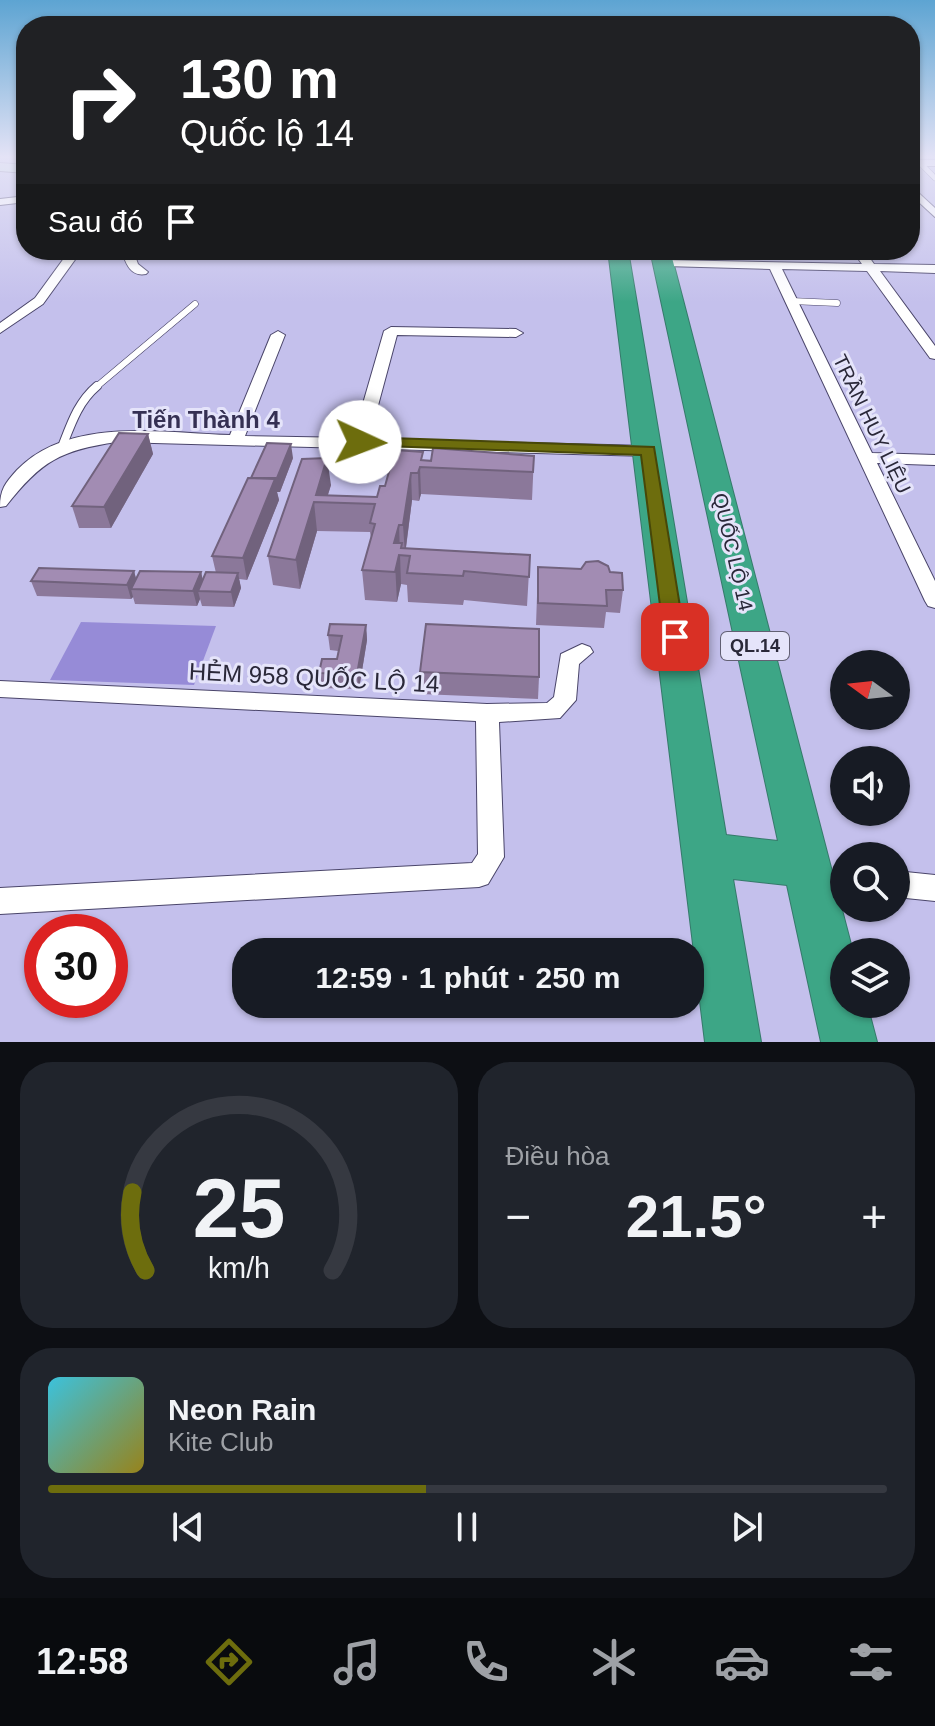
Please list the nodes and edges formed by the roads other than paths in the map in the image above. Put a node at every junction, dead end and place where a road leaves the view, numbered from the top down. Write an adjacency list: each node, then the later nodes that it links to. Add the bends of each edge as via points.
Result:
1 (69, 260): 14 (street, via 39,301)
2 (131, 260): 10 (street)
3 (619, 260): 21 (highway)
4 (664, 260): 30 (highway, QUỐC LỘ 14 / QL.14)
5 (705, 260): 7 (street)
6 (865, 260): 8 (street)
7 (774, 265): 8 (street); 11 (street, TRẦN HUY LIỆU)
8 (871, 268): 9 (street); 17 (street)
9 (935, 269)
10 (142, 272)
11 (791, 301): 12 (lane); 22 (street, TRẦN HUY LIỆU)
12 (837, 303)
13 (195, 304): 20 (lane, via 86,395)
14 (0, 329)
15 (516, 333): 19 (street, via 391,331)
16 (278, 335): 18 (street)
17 (935, 355)
18 (237, 437): 19 (street); 20 (street, via 117,437)
19 (360, 442): 21 (street)
20 (62, 447): 24 (street, via 37,457)
21 (648, 451): 29 (highway)
22 (866, 458): 23 (street); 25 (street, TRẦN HUY LIỆU)
23 (935, 460)
24 (0, 502)
25 (935, 601)
26 (582, 652): 28 (street, HẺM 958 QUỐC LỘ 14, via 569,660 565,700 552,712)
27 (0, 689): 28 (street, HẺM 958 QUỐC LỘ 14)
28 (487, 713): 33 (street, via 491,857 479,875)
29 (705, 854): 30 (highway); 34 (highway)
30 (806, 866): 35 (highway, QUỐC LỘ 14 / QL.14)
31 (910, 885): 32 (street)
32 (935, 888)
33 (0, 901)
34 (733, 1042)
35 (849, 1042)

